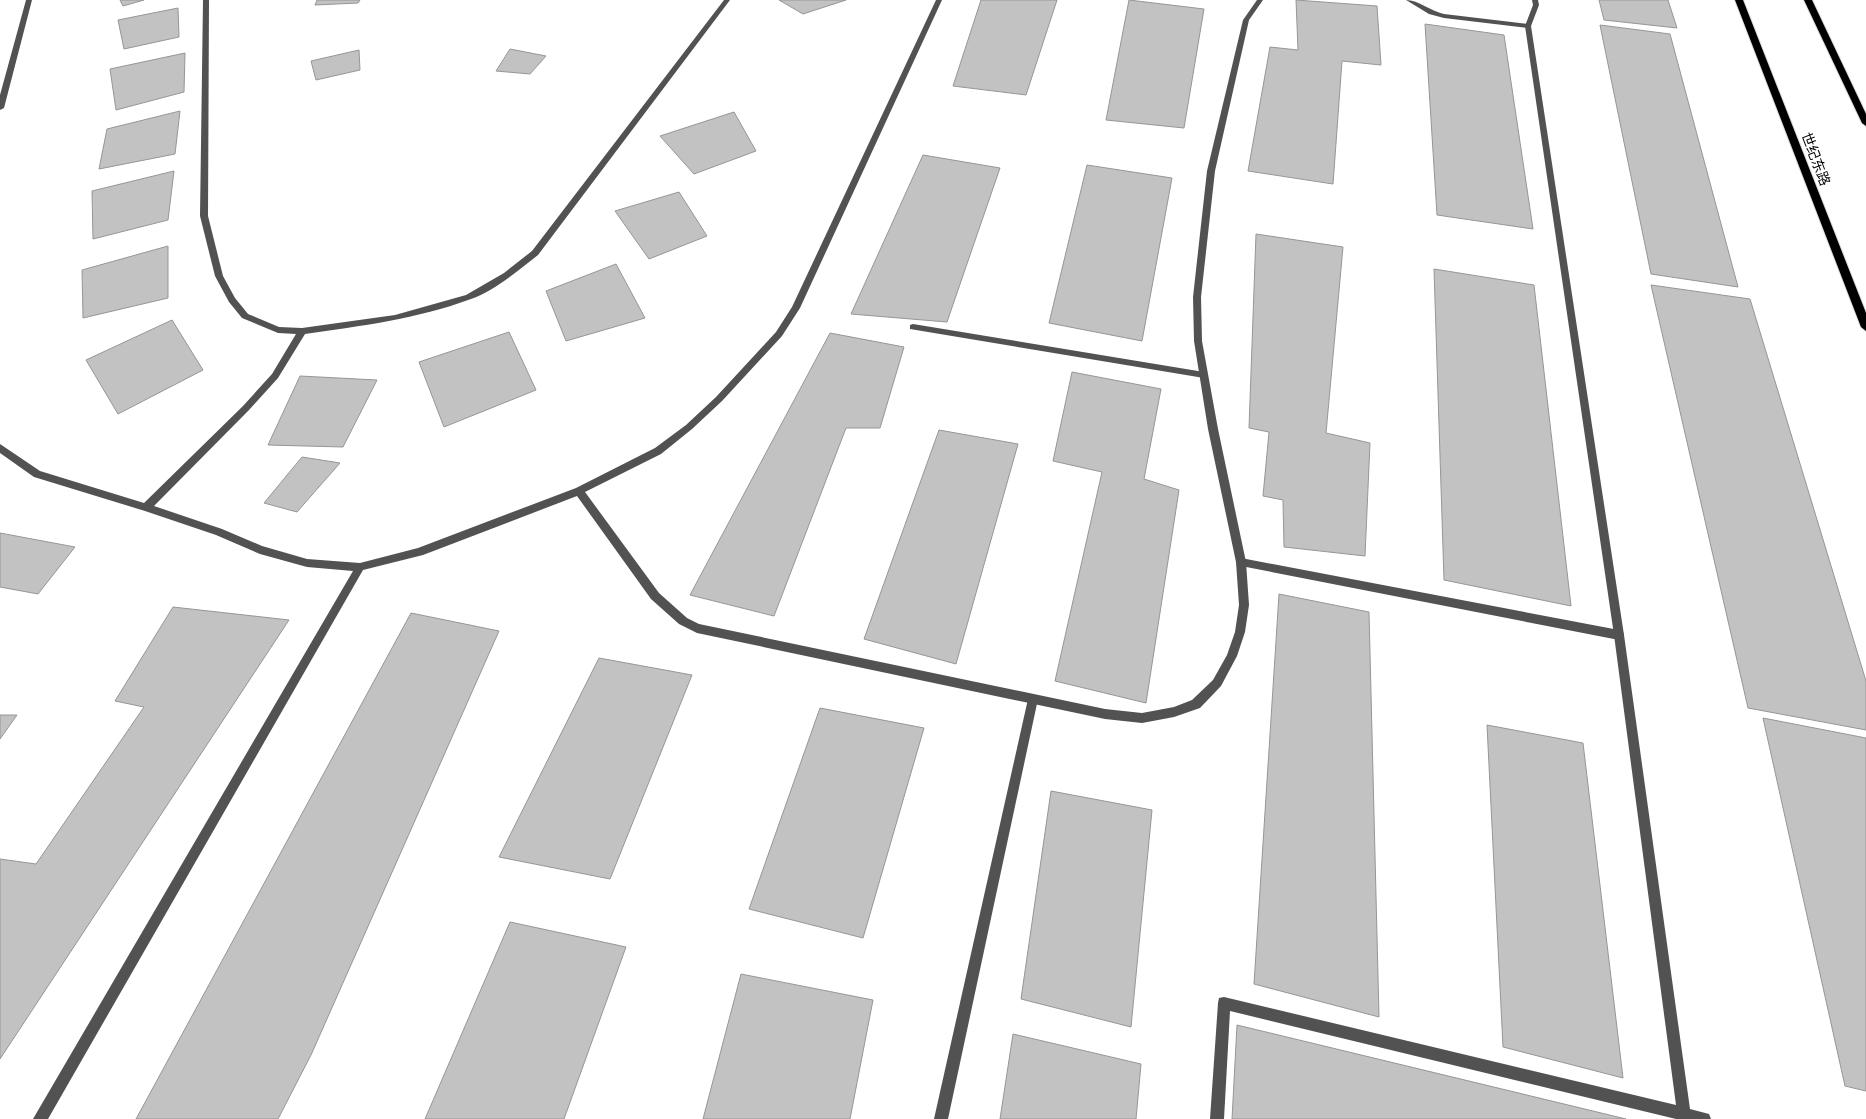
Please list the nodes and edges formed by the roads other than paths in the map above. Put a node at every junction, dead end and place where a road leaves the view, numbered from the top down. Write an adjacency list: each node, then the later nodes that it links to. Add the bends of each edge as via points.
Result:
1 (29, 0): 11 (street)
2 (206, 0): 15 (street, via 204,216 219,276 245,316 278,330)
3 (727, 0): 15 (street, via 535,252 507,275 469,296 395,318)
4 (940, 0): 18 (street, via 796,308 779,334 719,399 658,452)
5 (1260, 0): 16 (street, via 1246,20 1211,171 1196,297)
6 (1409, 0): 10 (street, via 1431,13 1444,16)
7 (1536, 0): 10 (street)
8 (1740, 0): 14 (main road, 世纪东路)
9 (1808, 0): 12 (main road)
10 (1528, 26): 22 (street)
11 (0, 108)
12 (1866, 123)
13 (913, 327): 16 (street)
14 (1866, 327)
15 (302, 331): 19 (street, via 275,376)
16 (1204, 375): 20 (street)
17 (0, 448): 19 (street, via 37,474)
18 (579, 492): 21 (street, via 419,552); 23 (street, via 655,596 683,621 698,628)
19 (146, 507): 21 (street, via 279,556 307,563)
20 (1241, 562): 22 (street); 23 (street, via 1244,605 1240,632 1232,656 1217,683 1196,704 1142,718)
21 (360, 567): 25 (street)
22 (1619, 635): 24 (street)
23 (1033, 699): 26 (street)
24 (1684, 1114): 27 (street, via 1224,1003); 28 (street)
25 (40, 1119)
26 (941, 1119)
27 (1217, 1119)
28 (1704, 1119)

